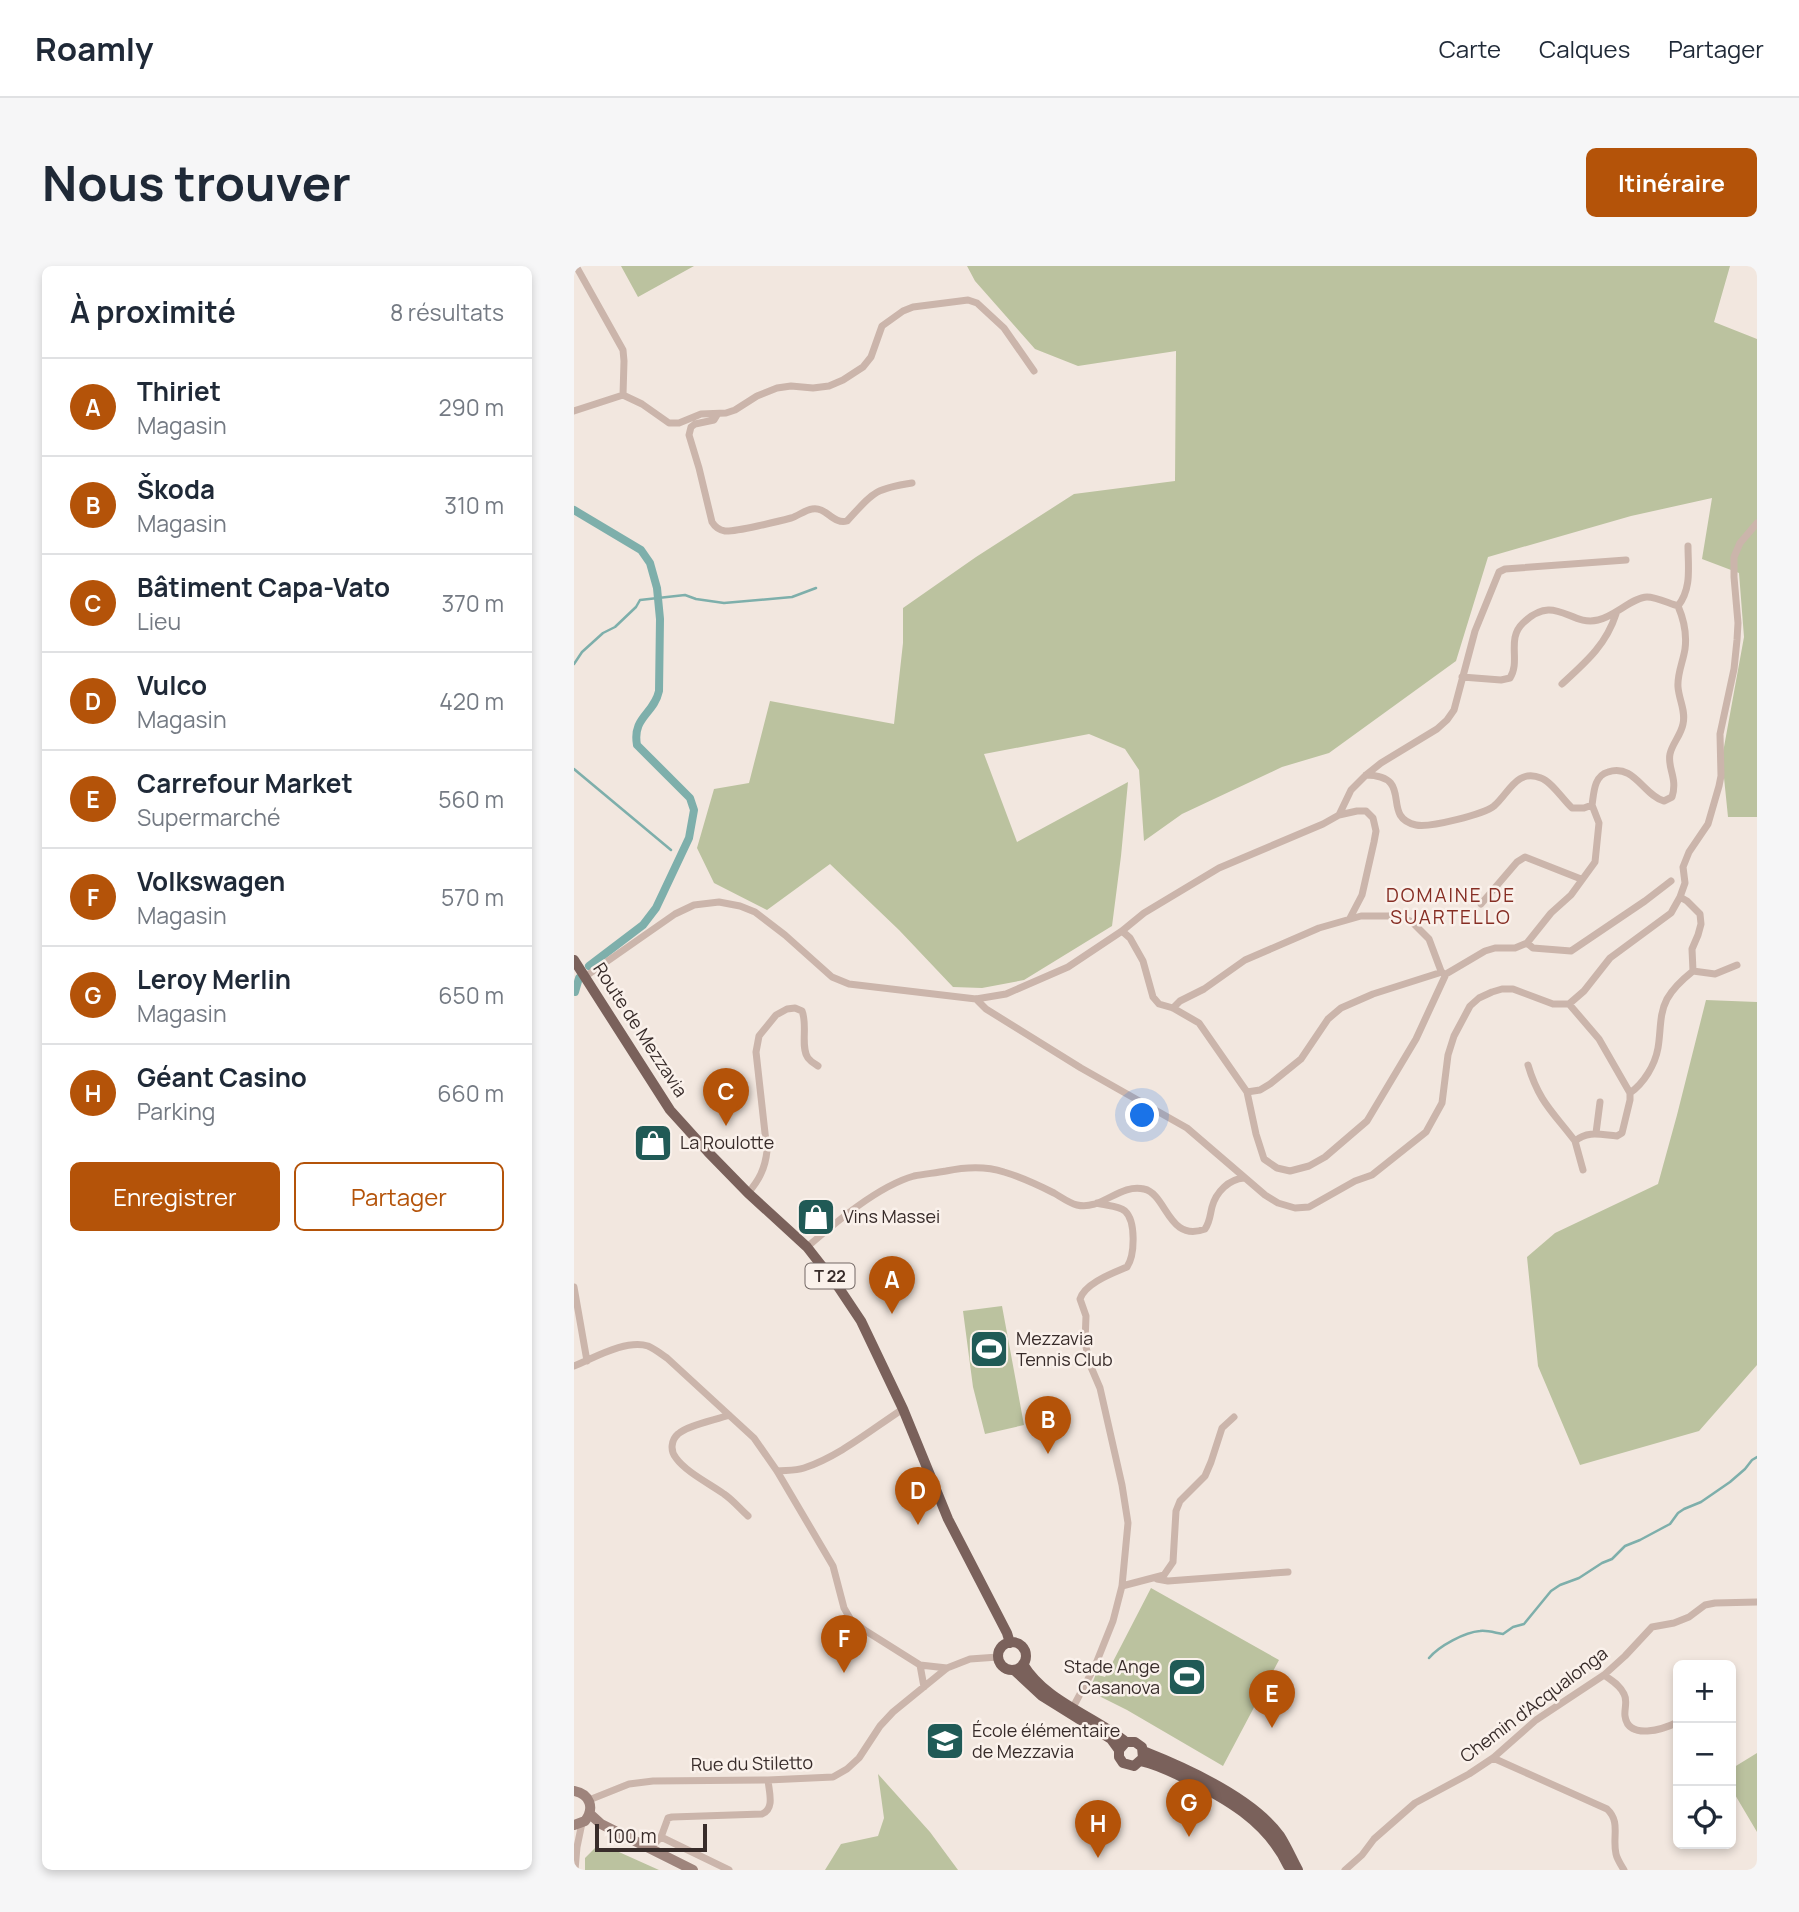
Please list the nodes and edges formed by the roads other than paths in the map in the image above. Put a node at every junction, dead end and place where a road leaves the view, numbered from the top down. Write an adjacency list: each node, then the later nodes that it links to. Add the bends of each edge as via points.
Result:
1 (576, 266): 3 (street, via 623,350)
2 (1034, 371): 5 (street, via 1004,328 977,303 968,300 913,307 882,326 871,357 844,380 821,387 777,388)
3 (623, 395): 4 (street); 5 (street, via 669,423 701,414)
4 (574, 411)
5 (717, 415): 6 (street, via 695,424 689,435 717,529 787,519 811,509 842,523 877,491)
6 (912, 484)
7 (1757, 523): 19 (street, via 1734,557 1737,640 1720,734 1721,776 1706,828 1683,867 1685,883)
8 (1688, 546): 10 (street, via 1689,580)
9 (1626, 561): 12 (street, via 1499,572)
10 (1678, 606): 11 (street, via 1645,597); 15 (street, via 1685,637 1678,677 1684,721 1670,753 1675,778 1672,797 1664,802 1657,799 1631,774 1614,770 1599,777)
11 (1616, 614): 12 (street, via 1596,621 1559,610 1536,613 1516,632 1515,670 1510,678); 13 (street, via 1594,655)
12 (1462, 677): 14 (street, via 1447,720)
13 (1562, 684)
14 (1366, 775): 15 (street, via 1384,776 1392,784 1399,815 1418,826 1479,814 1493,807 1513,782 1532,776 1543,779 1572,808); 16 (street, via 1351,790)
15 (1592, 804): 17 (street, via 1599,822 1595,862)
16 (1339, 815): 21 (street, via 1366,811 1376,831 1362,895); 22 (street, via 1219,868)
17 (1581, 879): 20 (street, via 1525,857); 23 (street)
18 (1671, 881): 23 (street, via 1571,951 1533,948)
19 (1680, 897): 26 (street, via 1700,914 1692,949); 30 (street, via 1671,913 1610,958)
20 (1482, 904)
21 (1350, 918): 27 (street, via 1399,916 1412,922 1429,939); 31 (street, via 1245,960)
22 (1122, 931): 29 (street, via 1068,967 1006,994); 31 (street, via 1143,961 1153,997)
23 (1527, 943): 27 (street, via 1485,951)
24 (574, 960): 28 (main road, Route de Mezzavia / T 22)
25 (1737, 965): 26 (street, via 1716,974)
26 (1693, 971): 35 (street, via 1667,1000 1653,1063)
27 (1443, 973): 34 (street, via 1341,1008 1301,1059 1270,1084); 34 (street, via 1416,1039 1367,1121 1325,1157 1290,1171 1264,1159)
28 (584, 975): 29 (street, via 675,914 694,905 719,902 755,912 832,977 849,984); 41 (main road, Route de Mezzavia / T 22, via 670,1110)
29 (976, 999): 40 (street, via 1081,1068 1187,1128)
30 (1569, 1004): 35 (street, via 1599,1039); 40 (street, via 1553,1004 1513,989 1479,998 1454,1036 1442,1103 1431,1124 1372,1175 1309,1207 1295,1208 1272,1199)
31 (1173, 1008): 34 (street, via 1199,1023)
32 (1528, 1065): 38 (street, via 1542,1100)
33 (818, 1066): 41 (street, via 805,1050 802,1011 795,1008 776,1014 759,1035 756,1052 767,1151 760,1178)
34 (1247, 1092)
35 (1630, 1093): 37 (street, via 1622,1133)
36 (1600, 1102): 37 (street)
37 (1596, 1133): 38 (street)
38 (1575, 1141): 39 (street)
39 (1583, 1170)
40 (1245, 1178): 42 (street, via 1237,1178 1216,1196 1209,1224 1197,1232 1180,1227 1152,1192 1144,1189 1133,1188)
41 (748, 1193): 43 (main road, Route de Mezzavia / T 22)
42 (1097, 1203): 43 (street, via 1080,1206 1002,1171 959,1168 895,1183 843,1216); 54 (street, via 1127,1213 1134,1252 1127,1267 1086,1288 1080,1298 1086,1316 1085,1343 1100,1388 1128,1523)
43 (807, 1247): 47 (main road, Route de Mezzavia / T 22, via 861,1321)
44 (574, 1287): 45 (street)
45 (587, 1362): 46 (street); 48 (street, via 625,1345 650,1347)
46 (574, 1366)
47 (903, 1409): 50 (street, via 818,1462); 56 (main road, Route de Mezzavia / T 22, via 948,1519)
48 (729, 1415): 50 (street, via 754,1438); 51 (street, via 684,1430 677,1435 672,1451)
49 (1234, 1417): 53 (street, via 1222,1428 1205,1476 1180,1500 1173,1562 1164,1575)
50 (777, 1471): 58 (street, via 833,1566 851,1620)
51 (748, 1516)
52 (1288, 1572): 53 (street, via 1168,1581)
53 (1153, 1578): 54 (street)
54 (1122, 1586): 63 (street, via 1095,1666)
55 (1757, 1602): 61 (street, Chemin d'Acqualonga, via 1705,1605 1674,1623 1652,1627)
56 (1010, 1643): 57 (main road, via 1000,1649); 59 (main road, via 1024,1651 1025,1660)
57 (998, 1657): 59 (main road, via 1010,1670); 60 (street, Rue du Stiletto)
58 (920, 1665): 60 (street); 62 (street)
59 (1019, 1667): 63 (main road)
60 (947, 1668): 62 (street, Rue du Stiletto)
61 (1604, 1675): 64 (street, via 1626,1698 1625,1716 1632,1729 1640,1732); 67 (street, Chemin d'Acqualonga, via 1536,1720)
62 (924, 1687): 68 (street, Rue du Stiletto, via 893,1712 847,1769 833,1777)
63 (1071, 1711): 65 (main road)
64 (1676, 1723)
65 (1123, 1746): 66 (main road, via 1130,1741 1139,1744); 66 (main road, via 1119,1757 1126,1765 1134,1766)
66 (1142, 1756): 79 (main road, via 1239,1808 1259,1825); 80 (main road, via 1214,1782 1279,1836)
67 (1493, 1758): 81 (street, Chemin d'Acqualonga, via 1415,1803); 82 (street, via 1607,1809 1615,1822 1615,1852)
68 (768, 1780): 70 (street, Rue du Stiletto, via 653,1781 629,1784); 73 (street, via 767,1812 668,1818)
69 (574, 1791): 70 (main road)
70 (589, 1800): 71 (main road)
71 (583, 1821): 74 (street); 75 (main road, via 601,1824)
72 (574, 1833): 74 (street)
73 (660, 1837): 75 (street); 78 (street)
74 (577, 1847): 76 (street)
75 (650, 1849): 77 (main road)
76 (576, 1870)
77 (693, 1870)
78 (729, 1870)
79 (1290, 1870)
80 (1298, 1870)
81 (1345, 1870)
82 (1624, 1870)

